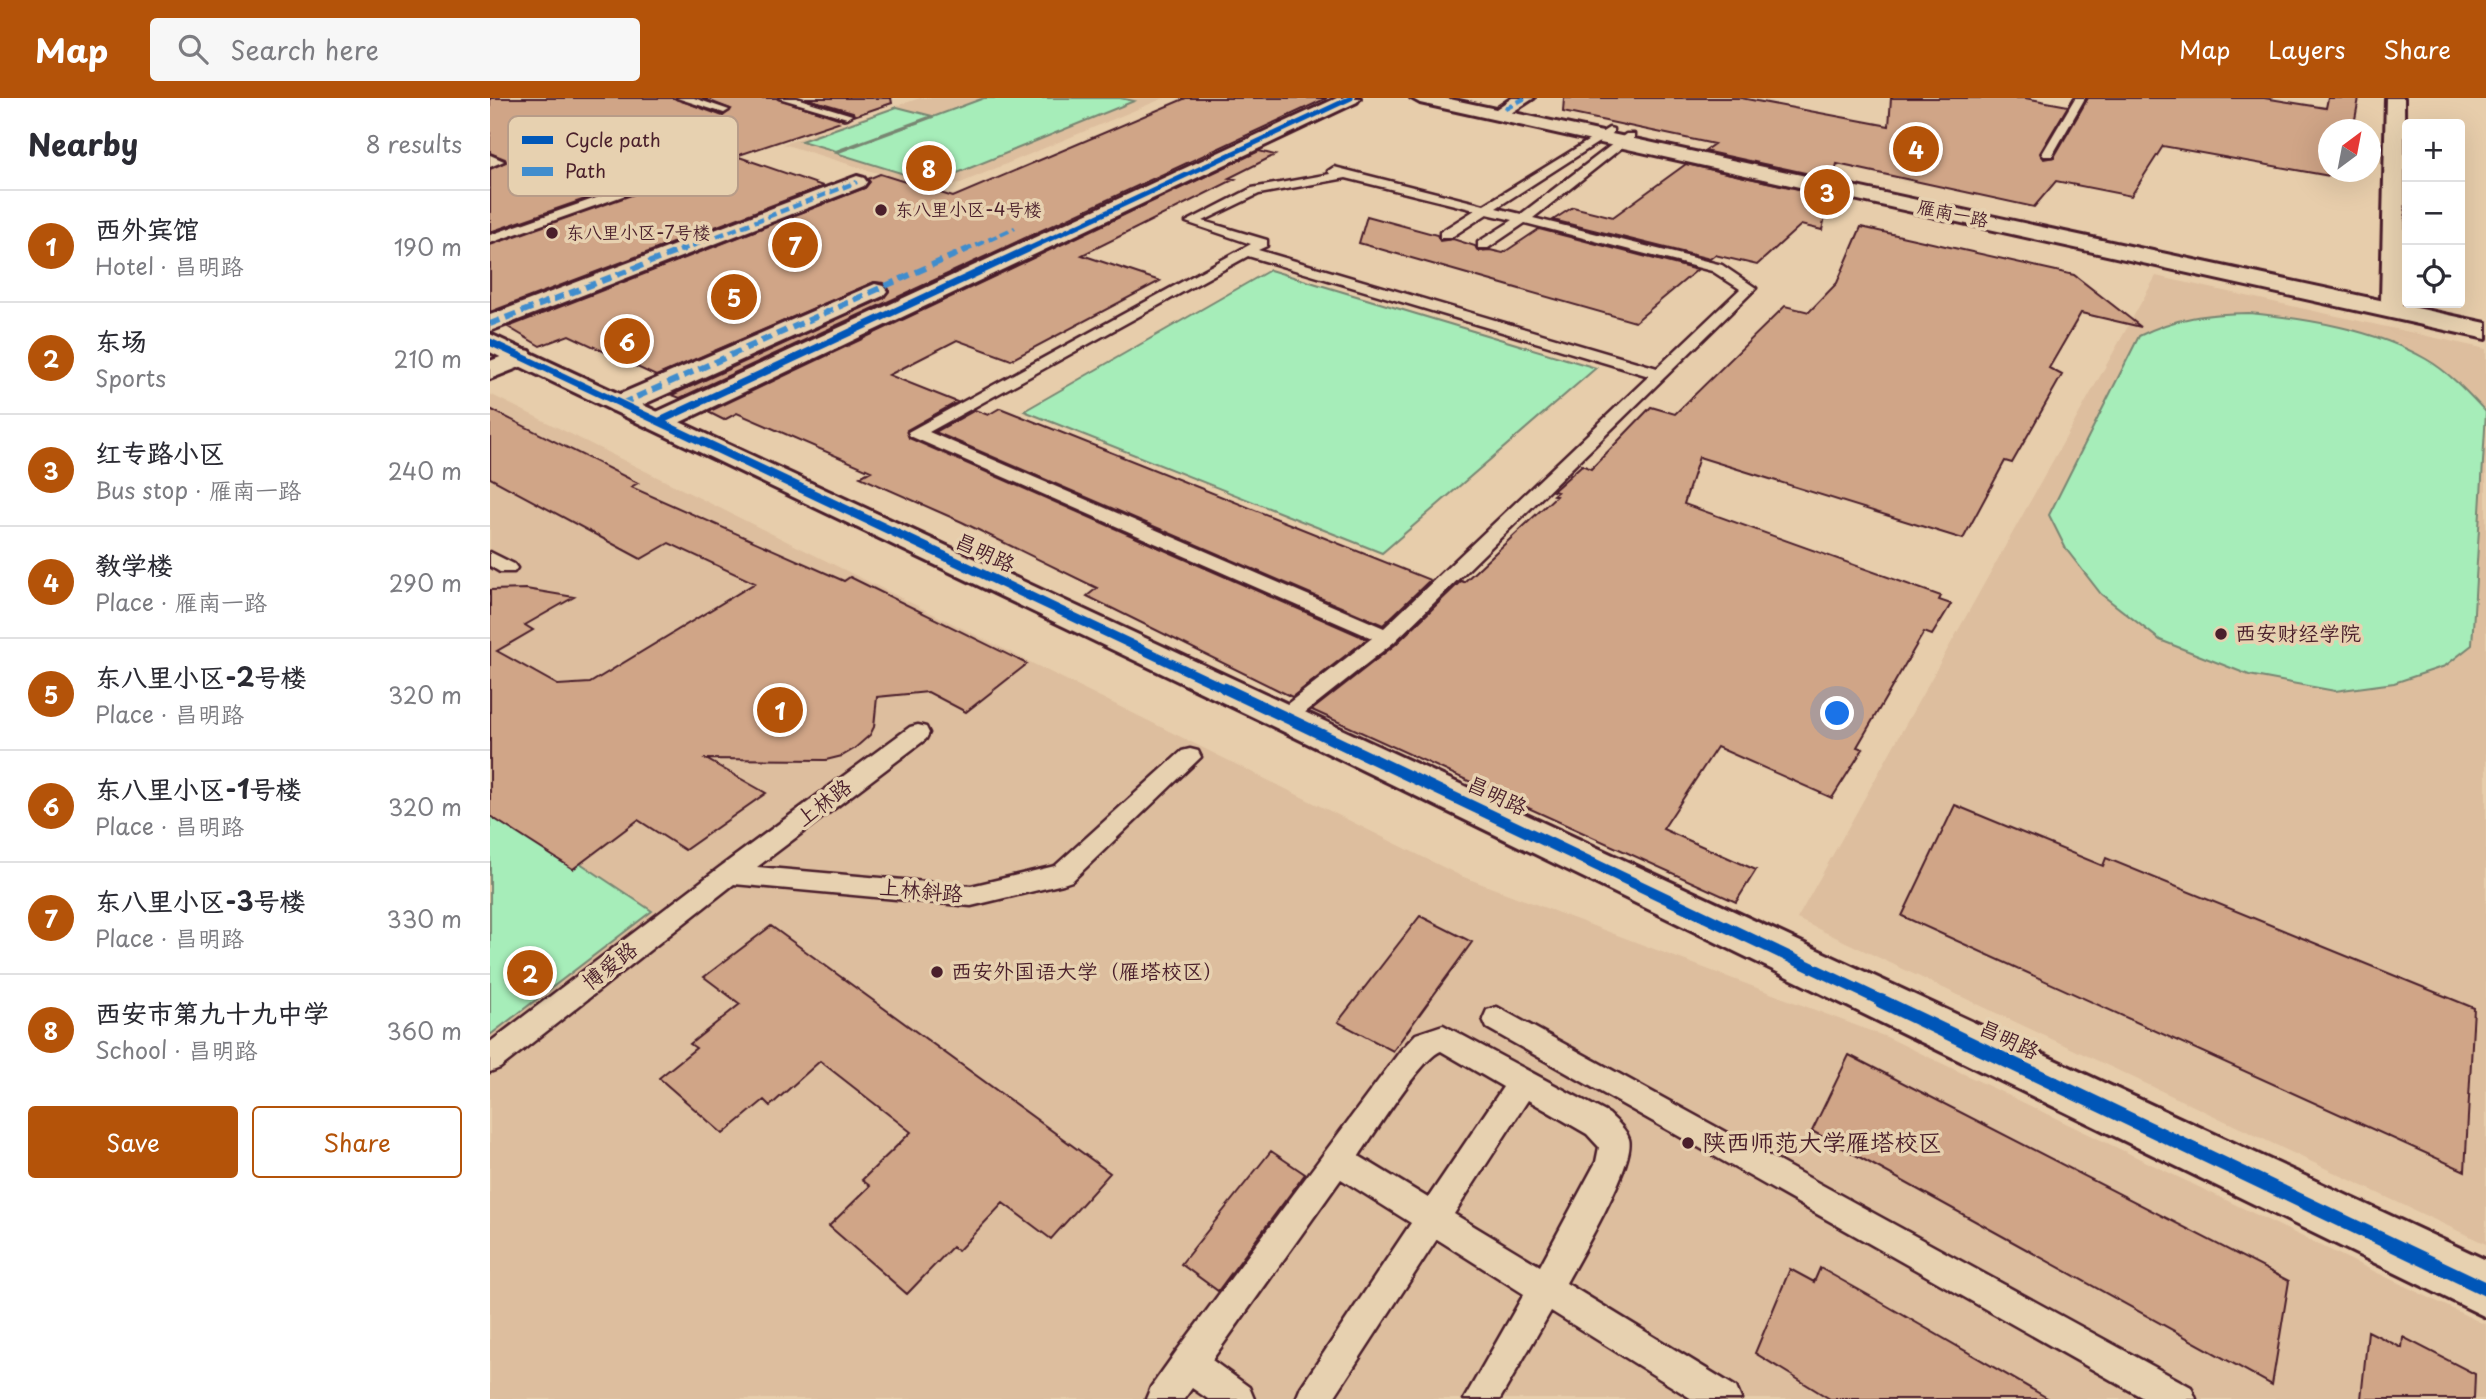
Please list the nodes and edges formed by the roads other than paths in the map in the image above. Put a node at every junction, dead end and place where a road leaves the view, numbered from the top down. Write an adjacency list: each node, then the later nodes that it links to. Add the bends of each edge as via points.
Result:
1 (682, 98): 10 (lane)
2 (784, 98): 11 (lane)
3 (1351, 98): 34 (street)
4 (1420, 98): 12 (street, 雁南一路)
5 (1457, 98): 9 (street, 雁南一路)
6 (1525, 98): 9 (street)
7 (2080, 98): 13 (lane)
8 (2395, 98): 27 (street)
9 (1506, 108): 12 (street, 雁南一路)
10 (723, 110)
11 (846, 115)
12 (1616, 137): 20 (lane); 21 (lane); 27 (street, 雁南一路); 30 (street, 雁南一路)
13 (2049, 154)
14 (490, 158): 15 (lane, via 498,161)
15 (490, 163)
16 (1311, 165): 17 (lane)
17 (1347, 174): 20 (lane); 26 (lane, via 1256,191 1192,222 1262,243)
18 (858, 182): 29 (street)
19 (613, 196): 24 (lane)
20 (1486, 209): 21 (lane); 23 (lane)
21 (1523, 219): 25 (lane); 32 (lane, via 1717,268 1749,288)
22 (1015, 228): 33 (street)
23 (1446, 235)
24 (490, 239)
25 (1483, 245)
26 (1246, 251): 32 (lane); 35 (lane, via 916,432)
27 (2393, 300): 28 (street, 雁南一路)
28 (2486, 321)
29 (490, 324)
30 (2486, 331)
31 (500, 357): 33 (street, 昌明路)
32 (1659, 374): 35 (lane)
33 (621, 404): 34 (street, 昌明路)
34 (660, 421): 36 (street, 昌明路)
35 (1387, 636): 36 (lane)
36 (1285, 716): 46 (street, 昌明路)
37 (918, 733): 39 (lane, 上林路)
38 (1190, 757): 39 (lane, 上林斜路, via 1063,874 971,896)
39 (729, 874): 41 (lane, 博爱路)
40 (1497, 1019): 53 (lane)
41 (490, 1059)
42 (1523, 1082): 43 (lane, via 1443,1038 1426,1043); 44 (lane); 45 (lane, via 1598,1124 1615,1142 1611,1165)
43 (1338, 1160): 44 (lane); 47 (lane)
44 (1434, 1219): 45 (lane); 50 (lane)
45 (1546, 1288): 51 (lane); 52 (lane)
46 (2486, 1289)
47 (1188, 1364): 48 (lane); 49 (lane)
48 (1163, 1399)
49 (1237, 1399)
50 (1312, 1399)
51 (1481, 1399)
52 (1724, 1399)
53 (2179, 1399)

